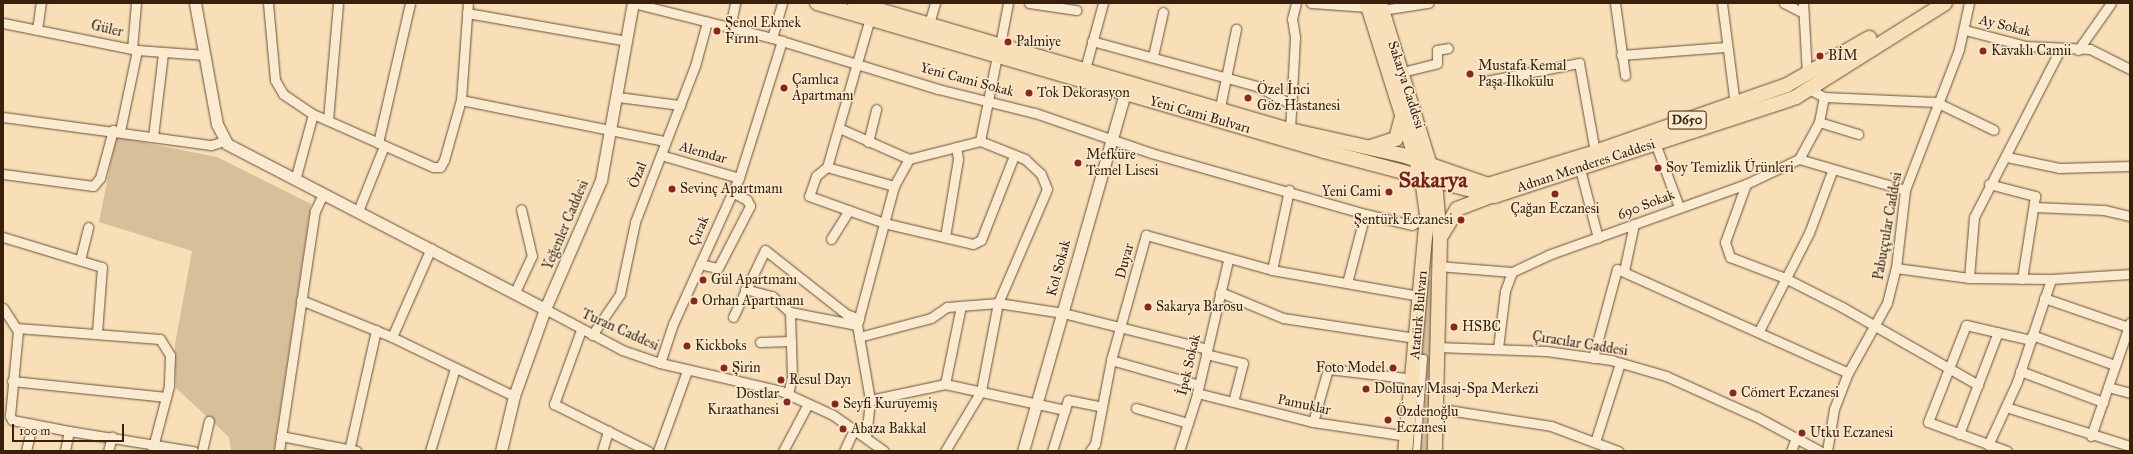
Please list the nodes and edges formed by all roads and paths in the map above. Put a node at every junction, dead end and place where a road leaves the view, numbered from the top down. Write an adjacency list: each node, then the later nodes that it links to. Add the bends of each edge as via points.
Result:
1 (41, 3): 40 (street)
2 (136, 3): 48 (street)
3 (195, 3): 53 (street)
4 (268, 3): 76 (street, via 275,80 283,94)
5 (338, 3): 79 (street)
6 (410, 3): 94 (street)
7 (468, 3): 32 (street)
8 (633, 3): 35 (street, Yeni Cami Sokak); 43 (street, Yeğenler Caddesi)
9 (736, 3): 38 (street)
10 (782, 3): 42 (street)
11 (816, 3): 34 (main road, Yeni Cami Bulvarı)
12 (935, 3): 37 (street)
13 (1008, 3): 49 (street)
14 (1029, 3): 30 (street)
15 (1103, 3): 45 (street)
16 (1296, 3): 73 (street, via 1292,19 1296,36)
17 (1311, 3): 28 (street)
18 (1428, 3): 28 (street)
19 (1614, 3): 54 (street)
20 (1722, 3): 46 (street)
21 (1784, 3): 33 (street)
22 (1803, 3): 33 (street)
23 (1928, 3): 60 (main road, Adnan Menderes Caddesi / D650)
24 (1945, 3): 64 (main road, Adnan Menderes Caddesi)
25 (1969, 3): 41 (street, Pabuççular Caddesi)
26 (2111, 3): 51 (street)
27 (859, 4): 29 (main road, Yeni Cami Bulvarı)
28 (1374, 6): 59 (main road, Sakarya Caddesi); 77 (main road, Sakarya Caddesi)
29 (883, 7): 37 (main road, Yeni Cami Bulvarı)
30 (1076, 10)
31 (1163, 12): 55 (street)
32 (467, 13): 43 (street); 68 (street)
33 (1804, 13): 60 (street)
34 (870, 18): 49 (main road, Yeni Cami Bulvarı); 56 (street)
35 (707, 22): 38 (street, Yeni Cami Sokak); 72 (street, Özal)
36 (3, 23): 40 (street, Güler)
37 (929, 24): 49 (main road, Yeni Cami Bulvarı)
38 (730, 27): 42 (street, Yeni Cami Sokak)
39 (1236, 29): 62 (street)
40 (37, 30): 48 (street, Güler)
41 (1965, 30): 50 (street, Ay Sokak, via 2026,46); 70 (street, Pabuççular Caddesi)
42 (772, 38): 44 (street, Yeni Cami Sokak)
43 (627, 41): 66 (street, Yeğenler Caddesi)
44 (782, 41): 56 (street, Yeni Cami Sokak); 111 (street, Çırak)
45 (1092, 42): 55 (street); 58 (street)
46 (1725, 46): 54 (street); 71 (street)
47 (1448, 48): 59 (street, via 1437,50 1437,63)
48 (134, 49): 52 (street, Güler); 84 (street)
49 (998, 50): 58 (main road, Yeni Cami Bulvarı); 65 (main road, Yeni Cami Bulvarı); 69 (street)
50 (2060, 50): 51 (street, Ay Sokak); 101 (street)
51 (2078, 50): 57 (street, Ay Sokak, via 2090,49)
52 (163, 53): 53 (street, Güler); 87 (street)
53 (205, 55): 89 (street, via 217,124)
54 (1621, 55): 61 (street)
55 (1153, 56): 62 (street)
56 (858, 63): 69 (street, Yeni Cami Sokak); 81 (street)
57 (2130, 67)
58 (1085, 69): 74 (main road, Yeni Cami Bulvarı)
59 (1402, 72): 97 (main road, Sakarya Caddesi)
60 (1807, 74): 71 (main road, Adnan Menderes Caddesi / D650)
61 (1625, 75)
62 (1226, 77): 73 (street, via 1257,86); 74 (street)
63 (1486, 81): 98 (street, via 1579,63)
64 (1809, 88): 67 (street); 93 (main road, Adnan Menderes Caddesi, via 1796,97)
65 (1125, 93): 88 (street, Kol Sokak); 114 (main road, Yeni Cami Bulvarı, via 1406,174)
66 (618, 97): 72 (street); 85 (street, Yeğenler Caddesi)
67 (1824, 97): 70 (street); 80 (street)
68 (461, 100): 85 (street); 94 (street, via 440,167 433,168)
69 (988, 102): 88 (street, Yeni Cami Sokak, via 1035,113); 91 (street)
70 (1936, 102): 83 (street); 119 (street, Pabuççular Caddesi)
71 (1735, 104): 98 (main road, Adnan Menderes Caddesi / D650)
72 (680, 105): 90 (street, Özal)
73 (1292, 105): 82 (street)
74 (1220, 107): 82 (main road, Yeni Cami Bulvarı)
75 (876, 109): 92 (street)
76 (313, 114): 79 (street); 112 (street)
77 (1403, 115): 96 (main road, via 1396,138); 104 (main road, Sakarya Caddesi)
78 (3, 117): 84 (street)
79 (328, 120): 94 (street)
80 (1819, 122): 86 (street); 103 (street)
81 (839, 128): 92 (street); 106 (street)
82 (1290, 130): 96 (main road, Yeni Cami Bulvarı)
83 (1994, 130)
84 (116, 131): 87 (street); 110 (street, via 100,178 93,186)
85 (611, 133): 90 (street); 163 (street, Yeğenler Caddesi, via 601,180)
86 (1858, 134)
87 (153, 137): 89 (street, via 211,145)
88 (1110, 140): 118 (street, Yeni Cami Sokak); 165 (street, Kol Sokak)
89 (225, 141): 112 (street, via 242,154)
90 (665, 141): 99 (street, Özal)
91 (980, 141): 95 (street); 100 (street)
92 (868, 142): 102 (street)
93 (1655, 143): 108 (main road, Adnan Menderes Caddesi); 123 (street)
94 (381, 144): 127 (street)
95 (956, 147): 102 (street); 135 (street, via 955,182)
96 (1370, 147): 104 (main road, Yeni Cami Bulvarı)
97 (1427, 147): 107 (main road, Sakarya Caddesi); 113 (main road, via 1462,172)
98 (1595, 152): 113 (main road, Adnan Menderes Caddesi / D650)
99 (660, 155): 111 (street, Alemdar); 177 (street, Özal, via 635,222 620,294)
100 (1014, 156): 135 (street, via 981,240 973,244); 160 (street, via 1025,159 1041,174 1047,189)
101 (2007, 157): 105 (street, via 2059,168); 116 (street)
102 (909, 159): 117 (street)
103 (1799, 159): 109 (street); 115 (street, 690 Sokak)
104 (1416, 161): 107 (main road, Adnan Menderes Caddesi); 114 (main road, Sakarya Caddesi)
105 (2130, 166)
106 (827, 167): 117 (street); 126 (street, via 816,176 809,196)
107 (1432, 167): 113 (main road, Adnan Menderes Caddesi / D650, via 1481,184); 114 (main road, Sakarya Caddesi)
108 (1580, 169): 122 (main road, Adnan Menderes Caddesi); 136 (street)
109 (1832, 171): 119 (street); 149 (street, via 1809,233)
110 (3, 174)
111 (739, 178): 120 (street, Çırak)
112 (295, 180): 121 (street)
113 (1512, 180)
114 (1427, 184): 122 (main road); 129 (main road, Atatürk Bulvarı); 138 (main road, Atatürk Bulvarı)
115 (1746, 184): 123 (street, 690 Sokak); 149 (street, via 1725,242 1726,253)
116 (1989, 184): 124 (street, via 2035,196); 150 (street, via 1974,217)
117 (894, 186): 131 (street)
118 (1289, 190): 128 (street, Yeni Cami Sokak); 145 (street)
119 (1905, 190): 144 (street, Pabuççular Caddesi)
120 (732, 192): 142 (street, Çırak); 142 (street, via 748,200 750,206 718,268)
121 (324, 194): 127 (street); 159 (street, via 315,210)
122 (1494, 196): 138 (main road, Adnan Menderes Caddesi, via 1457,209)
123 (1679, 207): 132 (street, 690 Sokak)
124 (2034, 207): 130 (street, via 2104,210); 151 (street)
125 (521, 209): 155 (street, via 532,256)
126 (849, 210): 131 (street); 137 (street)
127 (358, 211): 139 (street)
128 (1365, 214): 129 (street, Yeni Cami Sokak, via 1412,225); 153 (street)
129 (1427, 216): 157 (main road, Atatürk Bulvarı)
130 (2130, 216)
131 (884, 223): 135 (street); 167 (street)
132 (1634, 224): 136 (street, 690 Sokak); 146 (street)
133 (88, 227): 140 (street)
134 (3, 237): 140 (street)
135 (945, 238)
136 (1598, 238): 147 (street, 690 Sokak, via 1548,255)
137 (831, 239)
138 (1440, 239): 143 (main road, Atatürk Bulvarı)
139 (431, 248): 155 (street); 178 (street)
140 (80, 260): 175 (street, via 102,267)
141 (1228, 261): 145 (street, Duyar); 156 (street, İpek Sokak); 169 (street, Duyar, via 1146,235)
142 (700, 264): 189 (street, Çırak)
143 (1438, 266): 147 (street); 186 (main road, Atatürk Bulvarı)
144 (1896, 268): 150 (street); 171 (street, Pabuççular Caddesi, via 1887,303)
145 (1272, 270): 153 (street, Duyar)
146 (1624, 271): 174 (street); 187 (street, via 1617,269 1613,280)
147 (1512, 272): 184 (street, via 1505,291)
148 (2130, 274): 152 (street)
149 (1785, 278): 171 (street, via 1842,307); 174 (street)
150 (1969, 278): 151 (street)
151 (2022, 279): 152 (street)
152 (2051, 279): 158 (street)
153 (1347, 283): 157 (street, Duyar)
154 (745, 289): 164 (street, via 772,296); 166 (street); 167 (street, via 765,250)
155 (515, 292): 163 (street)
156 (1220, 292): 180 (street, via 1283,318); 185 (street, İpek Sokak)
157 (1419, 296): 180 (main road, Atatürk Bulvarı)
158 (2044, 298): 168 (street); 181 (street)
159 (301, 300): 172 (street); 227 (street)
160 (998, 303): 161 (street); 165 (street); 204 (street)
161 (960, 306): 179 (street, via 947,307 931,318); 200 (street)
162 (3, 308): 170 (street)
163 (545, 309): 173 (street, Turan Caddesi); 207 (street, Yeğenler Caddesi)
164 (790, 312): 167 (street); 182 (street)
165 (1063, 313): 169 (street); 213 (street, Kol Sokak)
166 (733, 317)
167 (858, 322): 179 (street)
168 (2129, 325): 191 (street)
169 (1121, 327): 185 (street); 188 (street, Duyar)
170 (17, 328): 175 (street); 198 (street)
171 (1874, 329): 193 (street); 196 (street, Pabuççular Caddesi)
172 (376, 330): 178 (street); 237 (street)
173 (581, 330): 177 (street, Turan Caddesi); 225 (street, via 554,404)
174 (1759, 331): 196 (street)
175 (97, 332): 208 (street, via 160,339 170,355)
176 (1998, 332): 181 (street); 193 (street, via 1966,325); 201 (street)
177 (592, 334): 189 (street, Turan Caddesi)
178 (392, 337): 192 (street)
179 (859, 337): 209 (street)
180 (1416, 338): 186 (main road, Atatürk Bulvarı)
181 (2032, 338): 191 (street); 195 (street)
182 (791, 341): 183 (street); 206 (street)
183 (760, 342)
184 (1498, 348): 186 (street, Çıracılar Caddesi); 187 (street, Çıracılar Caddesi)
185 (1206, 352): 203 (street, İpek Sokak); 210 (street, via 1243,363)
186 (1428, 355): 199 (main road, Atatürk Bulvarı); 217 (main road, Atatürk Bulvarı); 258 (street)
187 (1593, 358): 190 (street, Çıracılar Caddesi)
188 (1111, 360): 203 (street, Pamuklar); 214 (street, Duyar)
189 (660, 363): 194 (street, Turan Caddesi)
190 (1620, 363): 232 (street, Çıracılar Caddesi, via 1666,376); 233 (street)
191 (2115, 365): 202 (street)
192 (455, 368): 207 (street); 244 (street)
193 (1948, 370): 201 (street); 226 (street, via 1928,422)
194 (687, 371): 206 (street, Turan Caddesi); 248 (street)
195 (2020, 372): 211 (street); 215 (street)
196 (1848, 373): 263 (street, Pabuççular Caddesi, via 1834,409)
197 (3, 374): 198 (street)
198 (13, 378): 208 (street); 222 (street, via 10,416 12,420)
199 (1414, 379): 220 (street, via 1328,369); 228 (main road, Atatürk Bulvarı)
200 (945, 384): 204 (street); 209 (street)
201 (1978, 385): 226 (street)
202 (2108, 387): 205 (street); 211 (street)
203 (1198, 389): 210 (street, Pamuklar); 221 (street, İpek Sokak)
204 (981, 392): 213 (street); 252 (street)
205 (2130, 393)
206 (788, 394): 212 (street, Turan Caddesi)
207 (514, 396): 245 (street, Yeğenler Caddesi)
208 (166, 397): 236 (street)
209 (870, 400): 231 (street)
210 (1233, 402): 220 (street, Pamuklar)
211 (2103, 402): 229 (street)
212 (808, 404): 223 (street, Turan Caddesi); 249 (street)
213 (1037, 404): 218 (street); 253 (street, Kol Sokak)
214 (1100, 406): 218 (street, via 1068,400); 255 (street, Duyar, via 1095,444)
215 (2006, 407): 229 (street); 234 (street)
216 (1136, 408): 221 (street)
217 (1435, 408): 233 (street, via 1551,426); 259 (main road, Atatürk Bulvarı)
218 (1065, 410): 254 (street)
219 (209, 421): 242 (street)
220 (1313, 422): 228 (street, Pamuklar)
221 (1188, 423): 256 (street, İpek Sokak)
222 (32, 424): 224 (street); 238 (street)
223 (854, 430): 231 (street, Turan Caddesi); 250 (street)
224 (69, 431): 230 (street); 239 (street)
225 (608, 432): 246 (street); 247 (street)
226 (1959, 434): 234 (street)
227 (282, 436): 237 (street); 243 (street)
228 (1407, 436): 257 (main road, Atatürk Bulvarı)
229 (2091, 436): 235 (street)
230 (112, 437): 236 (street); 240 (street)
231 (866, 438): 251 (street, Turan Caddesi)
232 (1796, 438): 261 (street); 262 (street, Çıracılar Caddesi)
233 (1599, 446): 260 (street)
234 (1982, 446): 264 (street)
235 (2130, 446)
236 (153, 447): 241 (street)
237 (352, 450)
238 (26, 451)
239 (65, 451)
240 (108, 451)
241 (193, 451)
242 (202, 451)
243 (279, 451)
244 (430, 451)
245 (501, 451)
246 (602, 451)
247 (648, 451)
248 (658, 451)
249 (783, 451)
250 (844, 451)
251 (884, 451)
252 (945, 451)
253 (1023, 451)
254 (1052, 451)
255 (1090, 451)
256 (1179, 451)
257 (1405, 451)
258 (1416, 451)
259 (1435, 451)
260 (1618, 451)
261 (1791, 451)
262 (1820, 451)
263 (1826, 451)
264 (2008, 451)

